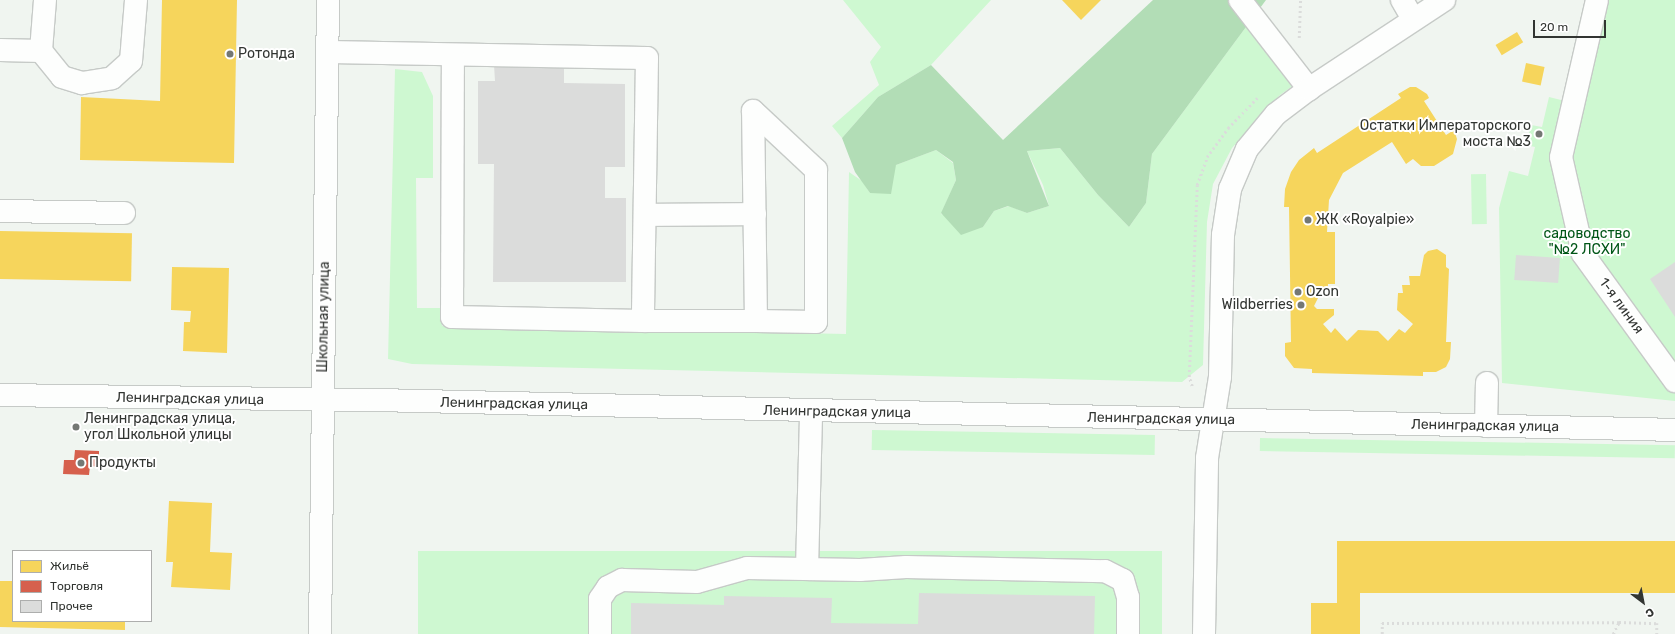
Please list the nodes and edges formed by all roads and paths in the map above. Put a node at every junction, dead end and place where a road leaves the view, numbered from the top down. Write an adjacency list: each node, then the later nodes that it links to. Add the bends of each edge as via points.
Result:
1 (44, 0): 12 (street)
2 (136, 0): 12 (street, via 131,61 112,78 82,83 62,77)
3 (328, 0): 13 (street, Школьная улица)
4 (1240, 0): 15 (street)
5 (1300, 0): 10 (path)
6 (1402, 0): 9 (street)
7 (1444, 0): 9 (street)
8 (1597, 0): 22 (street, 1-я линия, via 1561,157 1583,254)
9 (1413, 19): 15 (street)
10 (1299, 46)
11 (0, 50): 12 (street)
12 (41, 51)
13 (328, 52): 14 (street); 25 (street, Школьная улица)
14 (453, 55): 19 (street, via 647,58); 20 (street, via 452,317)
15 (1309, 89): 27 (street, via 1276,114 1247,149 1230,189 1223,235 1220,371)
16 (0, 211): 17 (street)
17 (124, 213)
18 (755, 214): 19 (street); 21 (street); 21 (street, via 753,111 816,170 816,322)
19 (646, 215): 20 (street)
20 (643, 321): 21 (street)
21 (756, 321)
22 (1675, 381)
23 (1487, 383): 28 (street)
24 (0, 395): 25 (street, Ленинградская улица)
25 (323, 401): 26 (street, Ленинградская улица); 32 (street, Школьная улица)
26 (811, 411): 27 (street, Ленинградская улица); 30 (street)
27 (1214, 420): 28 (street, Ленинградская улица); 35 (street, via 1207,458)
28 (1486, 426): 29 (street, Ленинградская улица)
29 (1675, 430)
30 (807, 569): 33 (street, via 747,568 697,582 622,580 608,587 600,599); 34 (street, via 906,567 1105,571 1123,580 1128,597)
31 (1619, 622): 36 (path, via 1382,623); 37 (path); 38 (path, via 1657,623)
32 (320, 634)
33 (600, 634)
34 (1128, 634)
35 (1204, 634)
36 (1382, 634)
37 (1613, 634)
38 (1657, 634)

